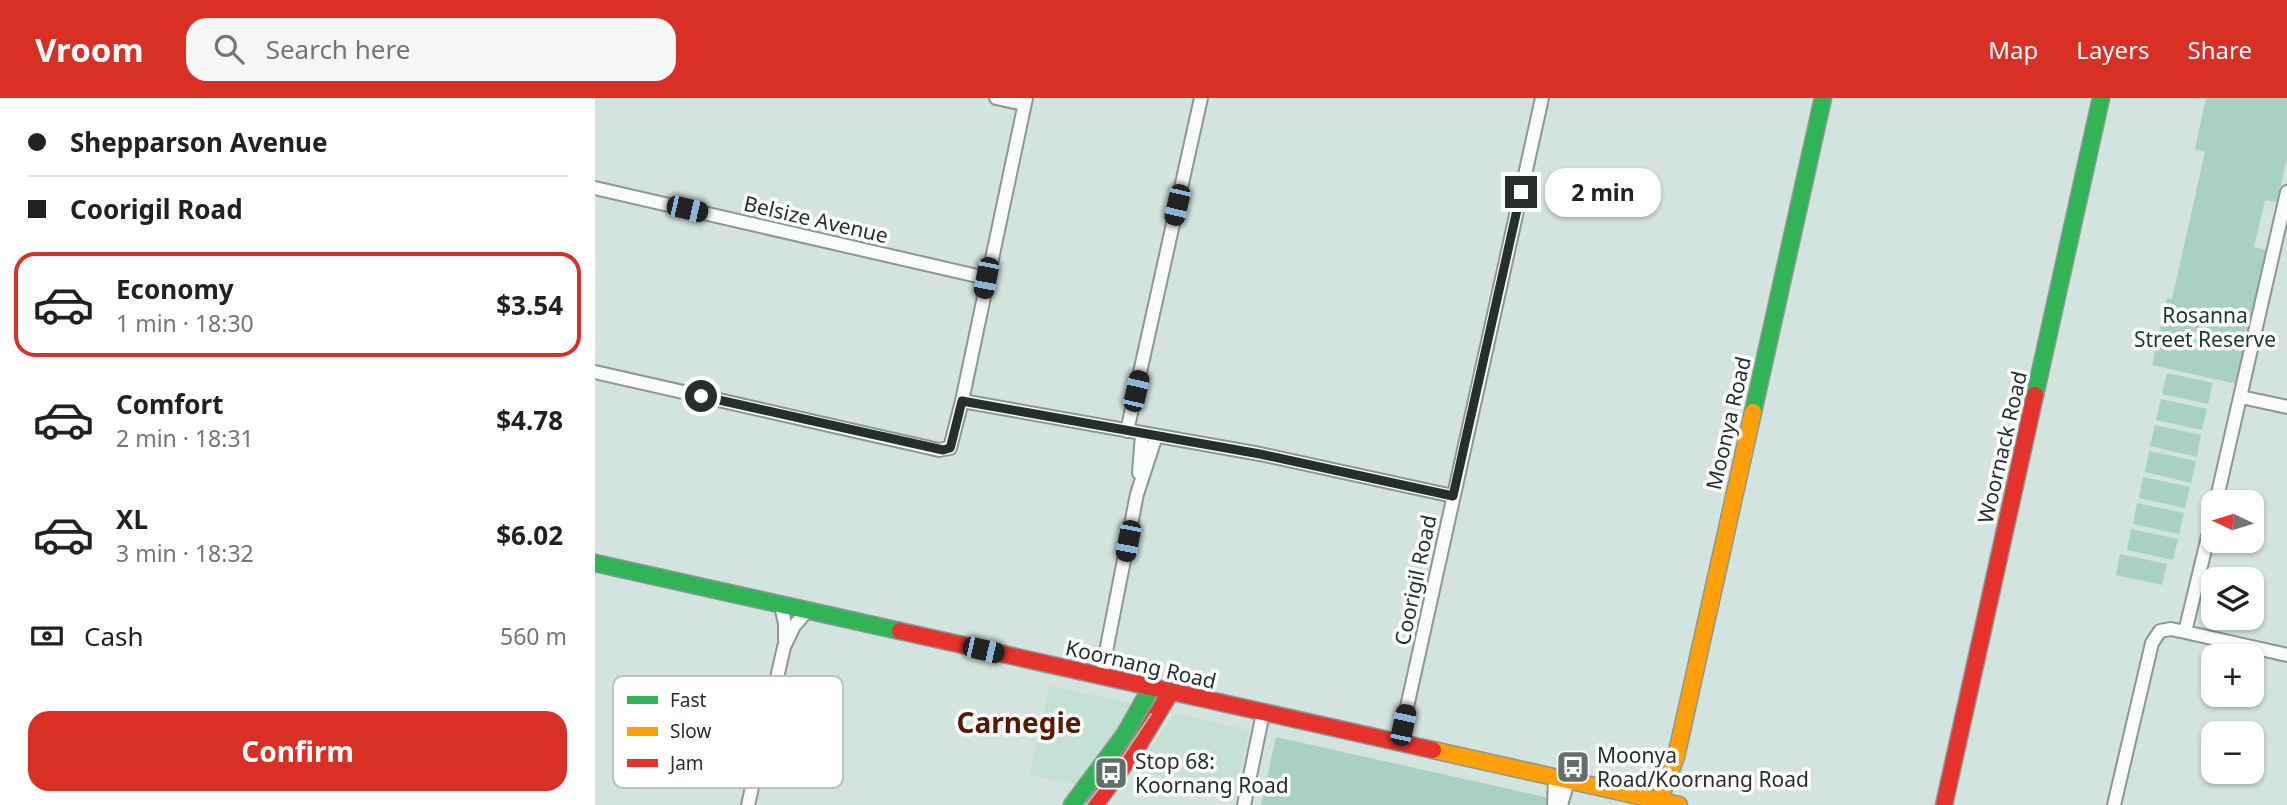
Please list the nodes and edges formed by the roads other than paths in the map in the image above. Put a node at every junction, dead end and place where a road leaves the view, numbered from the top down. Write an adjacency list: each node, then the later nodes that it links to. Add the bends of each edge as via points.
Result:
1 (996, 98): 6 (street)
2 (1201, 98): 14 (street)
3 (1542, 98): 19 (street, Coorigil Road)
4 (1823, 98): 34 (street, Moonya Road, via 1675,757)
5 (2101, 98): 40 (street, Woornack Road)
6 (1025, 101): 9 (street)
7 (595, 188): 9 (street, Belsize Avenue)
8 (2287, 192): 11 (street)
9 (986, 278): 12 (street)
10 (595, 372): 12 (street, via 939,450 950,448)
11 (2241, 397): 13 (street); 17 (street)
12 (962, 401): 14 (street)
13 (2287, 407)
14 (1127, 431): 15 (street)
15 (1142, 434): 16 (street); 18 (street)
16 (1156, 436): 18 (street); 19 (street)
17 (2219, 490)
18 (1137, 494): 28 (street)
19 (1453, 496): 32 (street, Coorigil Road)
20 (2204, 553): 24 (street)
21 (595, 563): 22 (street, Koornang Road)
22 (781, 605): 23 (street, Koornang Road); 25 (street)
23 (807, 611): 25 (street); 28 (street, Koornang Road)
24 (2185, 632): 26 (street); 41 (street, via 2166,629 2153,638)
25 (784, 647): 27 (street)
26 (2287, 655)
27 (777, 676)
28 (1101, 677): 29 (street, Koornang Road)
29 (1151, 688): 30 (street, Koornang Road); 35 (street, via 1124,736)
30 (1170, 693): 31 (street, Koornang Road); 36 (street)
31 (1263, 713): 32 (street, Koornang Road); 37 (street)
32 (1399, 743): 33 (street, Koornang Road)
33 (1561, 779): 34 (street, Koornang Road); 38 (street); 39 (street)
34 (1670, 803)
35 (1072, 805)
36 (1094, 805)
37 (1244, 805)
38 (1554, 805)
39 (1561, 805)
40 (1944, 805)
41 (2114, 805)

